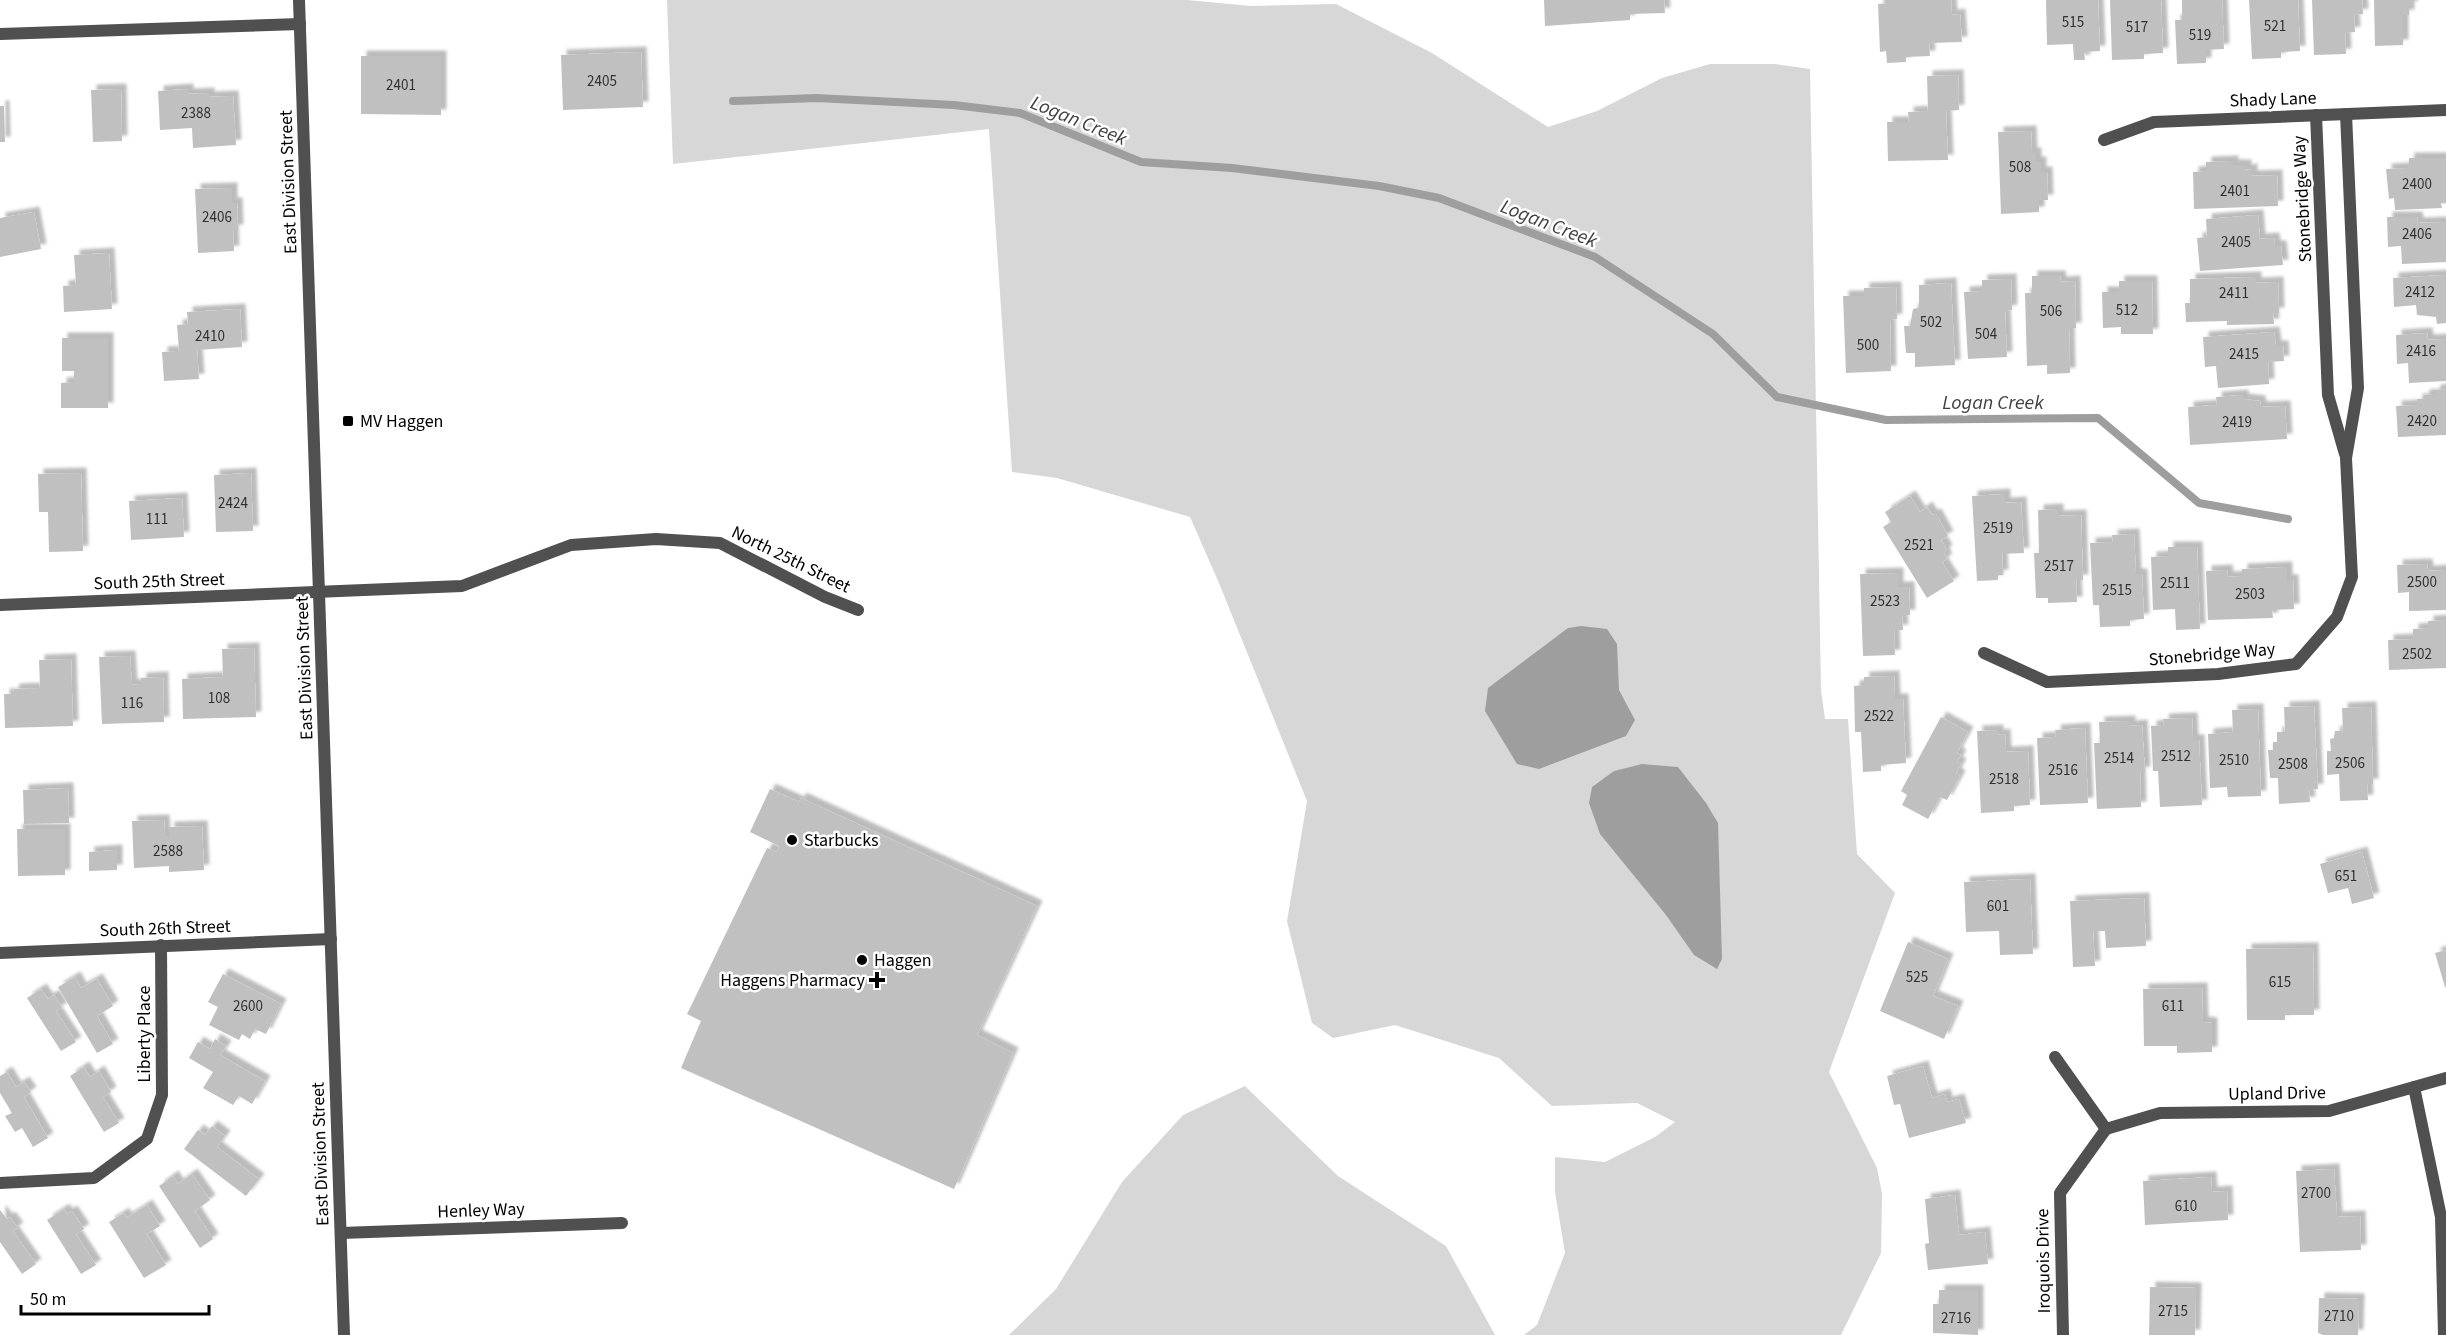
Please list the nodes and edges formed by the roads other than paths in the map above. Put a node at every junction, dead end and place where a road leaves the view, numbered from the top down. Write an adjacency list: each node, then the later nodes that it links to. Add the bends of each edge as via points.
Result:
1 (299, 0): 2 (street, East Division Street)
2 (300, 24): 3 (street); 9 (street, East Division Street)
3 (0, 34)
4 (2446, 110): 5 (street, Shady Lane)
5 (2346, 114): 6 (street, Shady Lane); 8 (street, Stonebridge Way, via 2358,388)
6 (2316, 116): 7 (street, Shady Lane, via 2154,122); 8 (street, Stonebridge Way, via 2328,395)
7 (2104, 140)
8 (2346, 458): 12 (street, Stonebridge Way, via 2352,577 2337,617 2296,664 2218,674 2047,682)
9 (319, 593): 10 (street, South 25th Street); 11 (street, North 25th Street, via 462,586 571,545 656,539 720,543); 13 (street, East Division Street)
10 (0, 605)
11 (858, 610)
12 (1984, 653)
13 (331, 939): 14 (street, South 26th Street); 22 (street, East Division Street)
14 (161, 945): 15 (street, South 26th Street); 20 (street, Liberty Place, via 162,1095 147,1139 94,1178)
15 (0, 953)
16 (2055, 1057): 19 (street)
17 (2446, 1078): 18 (street, Upland Drive)
18 (2414, 1087): 19 (street, Upland Drive, via 2329,1112 2160,1113); 25 (street, via 2441,1217)
19 (2106, 1129): 24 (street, Iroquois Drive, via 2060,1193)
20 (0, 1183)
21 (622, 1223): 22 (street, Henley Way)
22 (341, 1233): 23 (street, East Division Street)
23 (344, 1335)
24 (2063, 1335)
25 (2444, 1335)

